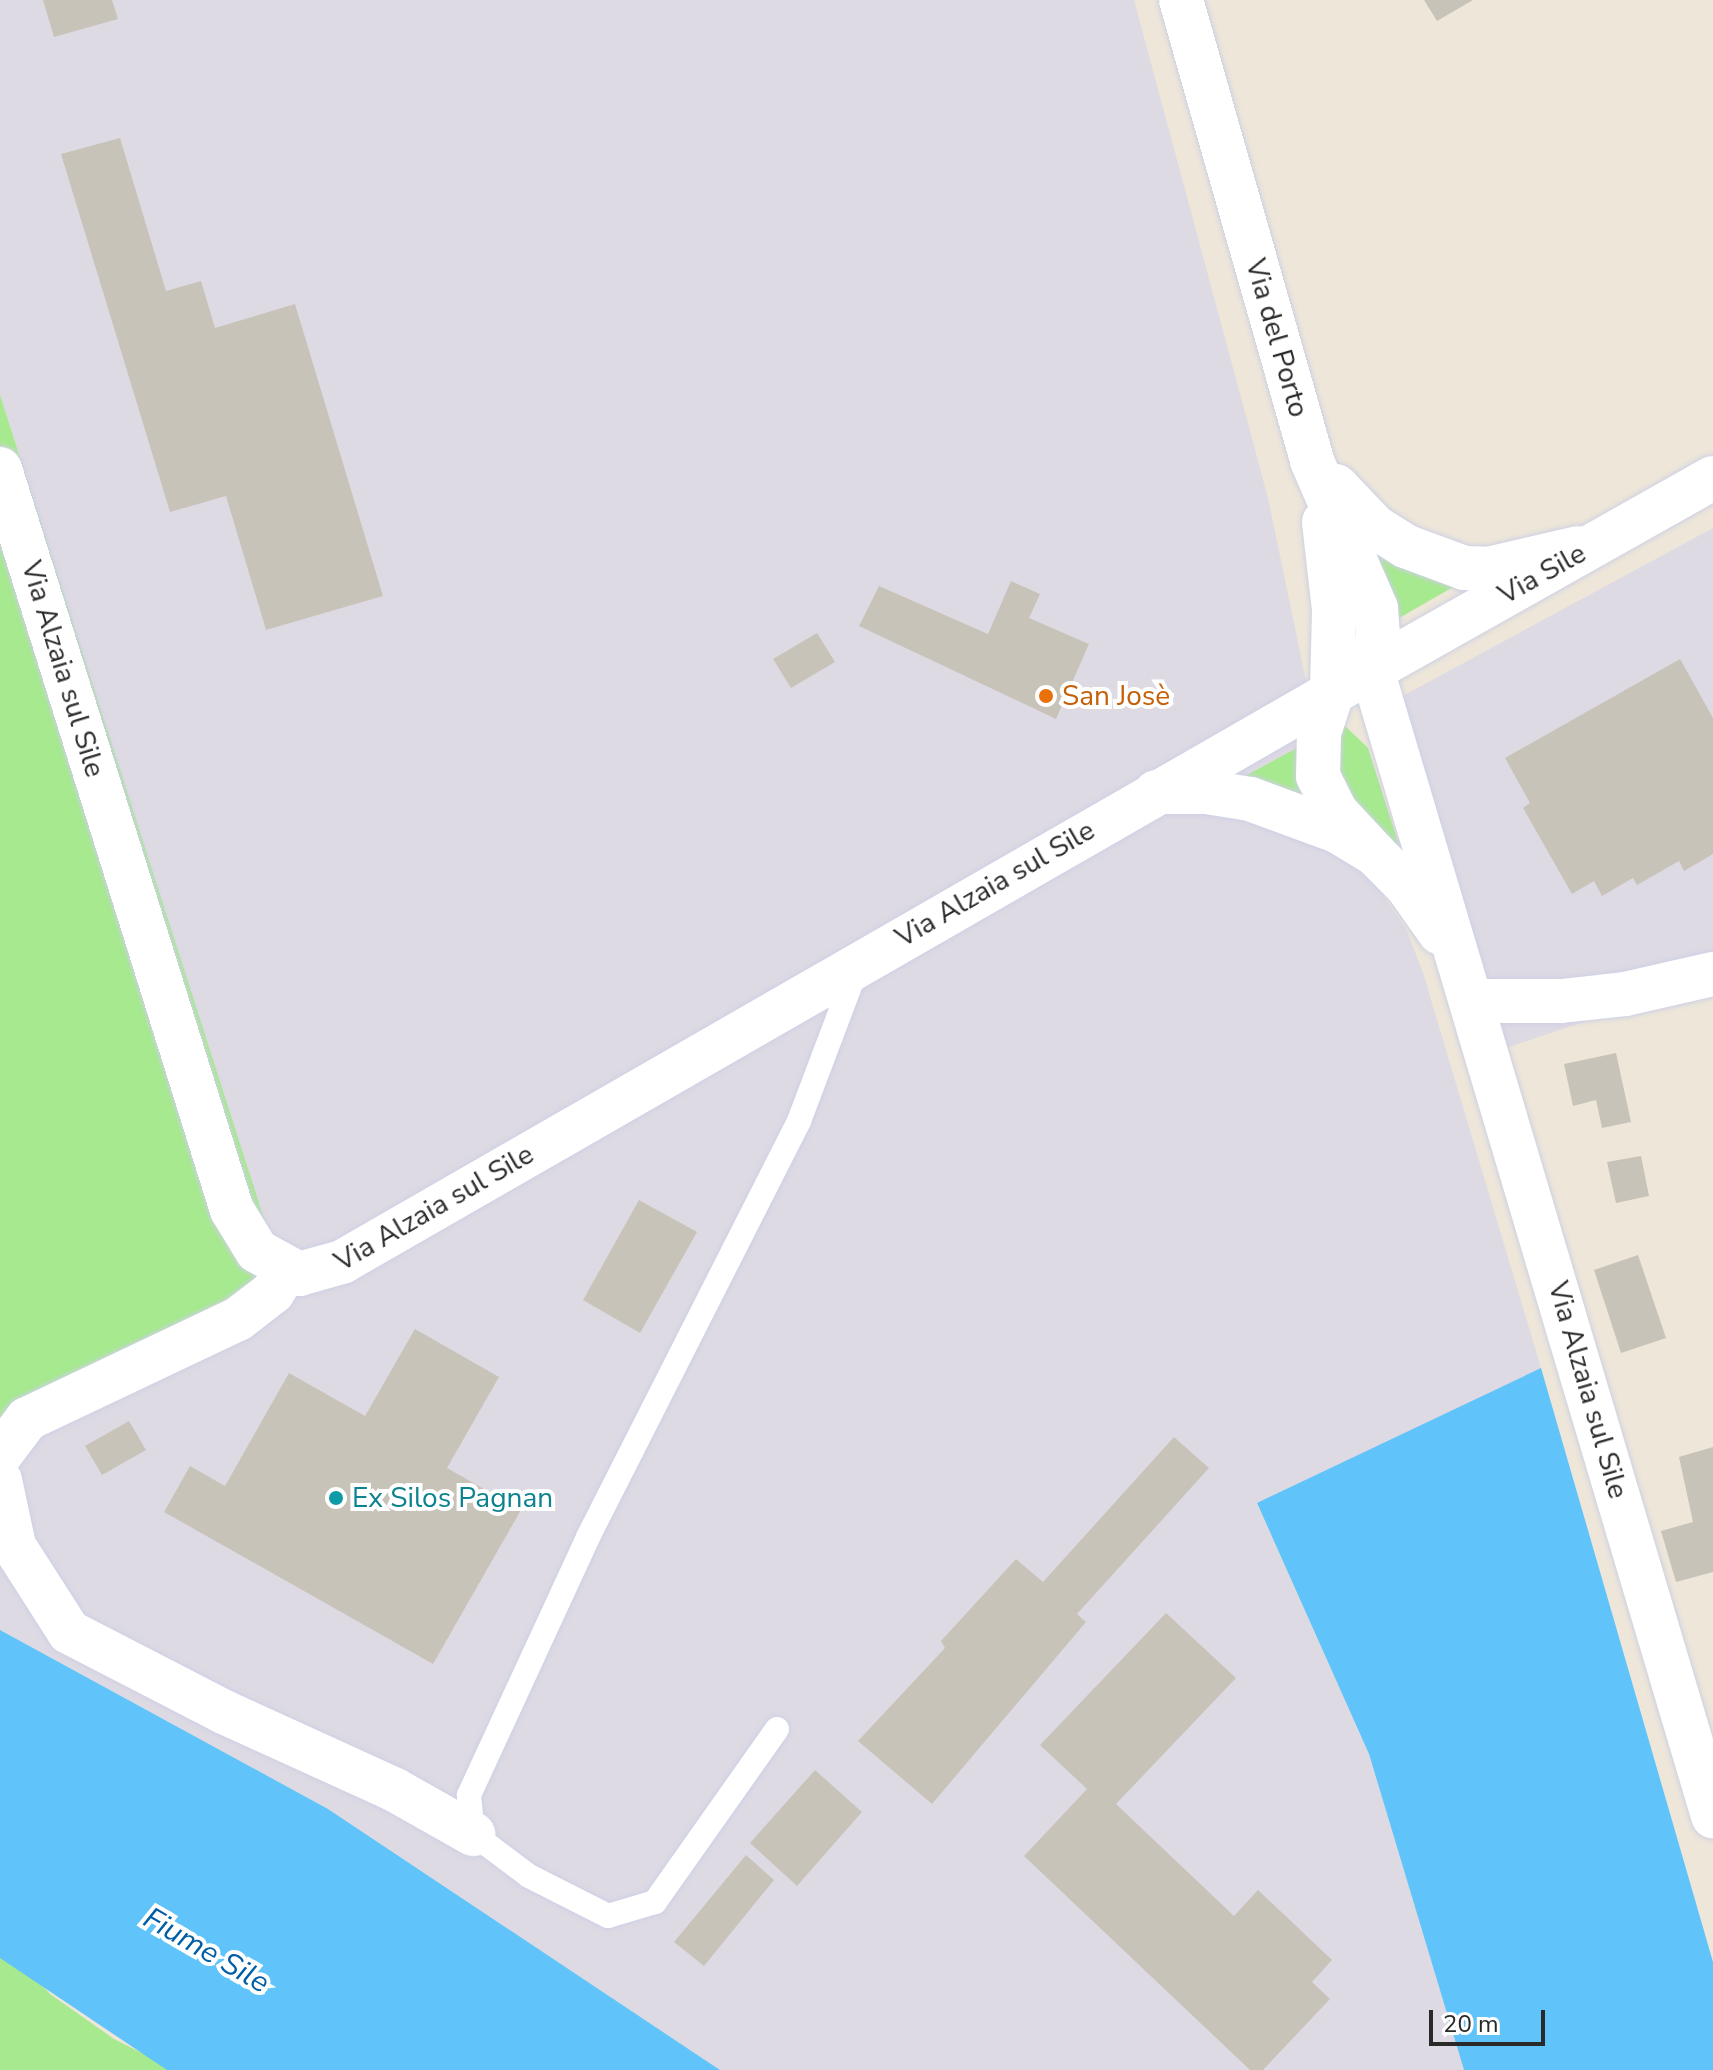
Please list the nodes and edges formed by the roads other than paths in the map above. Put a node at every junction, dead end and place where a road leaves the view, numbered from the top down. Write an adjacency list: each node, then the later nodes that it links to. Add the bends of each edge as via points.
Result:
1 (1181, 0): 2 (street, Via del Porto)
2 (1312, 461): 5 (street, via 1375,527 1437,561 1488,569); 6 (street, Via del Porto, via 1376,608); 7 (street, via 1334,584)
3 (0, 469): 13 (street, Via Alzaia sul Sile, via 232,1210 247,1240)
4 (1713, 478): 5 (street, Via Sile)
5 (1596, 544): 6 (street, Via Sile)
6 (1372, 670): 7 (street, Via Alzaia sul Sile); 12 (street, Via Alzaia sul Sile)
7 (1332, 693): 8 (street, Via Alzaia sul Sile); 9 (street, via 1316,755 1318,776 1336,812)
8 (1156, 792): 9 (street, Via Alzaia sul Sile, via 1250,799 1309,818); 10 (street, Via Alzaia sul Sile)
9 (1375, 854): 12 (street, Via Alzaia sul Sile, via 1407,886)
10 (860, 960): 13 (street, Via Alzaia sul Sile, via 342,1262 314,1274); 18 (lane, via 799,1121 588,1537 469,1795)
11 (1713, 974): 12 (street, via 1574,1000)
12 (1468, 982): 17 (street, Via Alzaia sul Sile)
13 (286, 1270): 14 (street, via 273,1292 238,1319 27,1419)
14 (0, 1455)
15 (0, 1480): 18 (street, via 14,1546 69,1632 224,1712 395,1790)
16 (777, 1729): 18 (lane, via 655,1902 608,1916 529,1876)
17 (1713, 1816)
18 (473, 1834)

